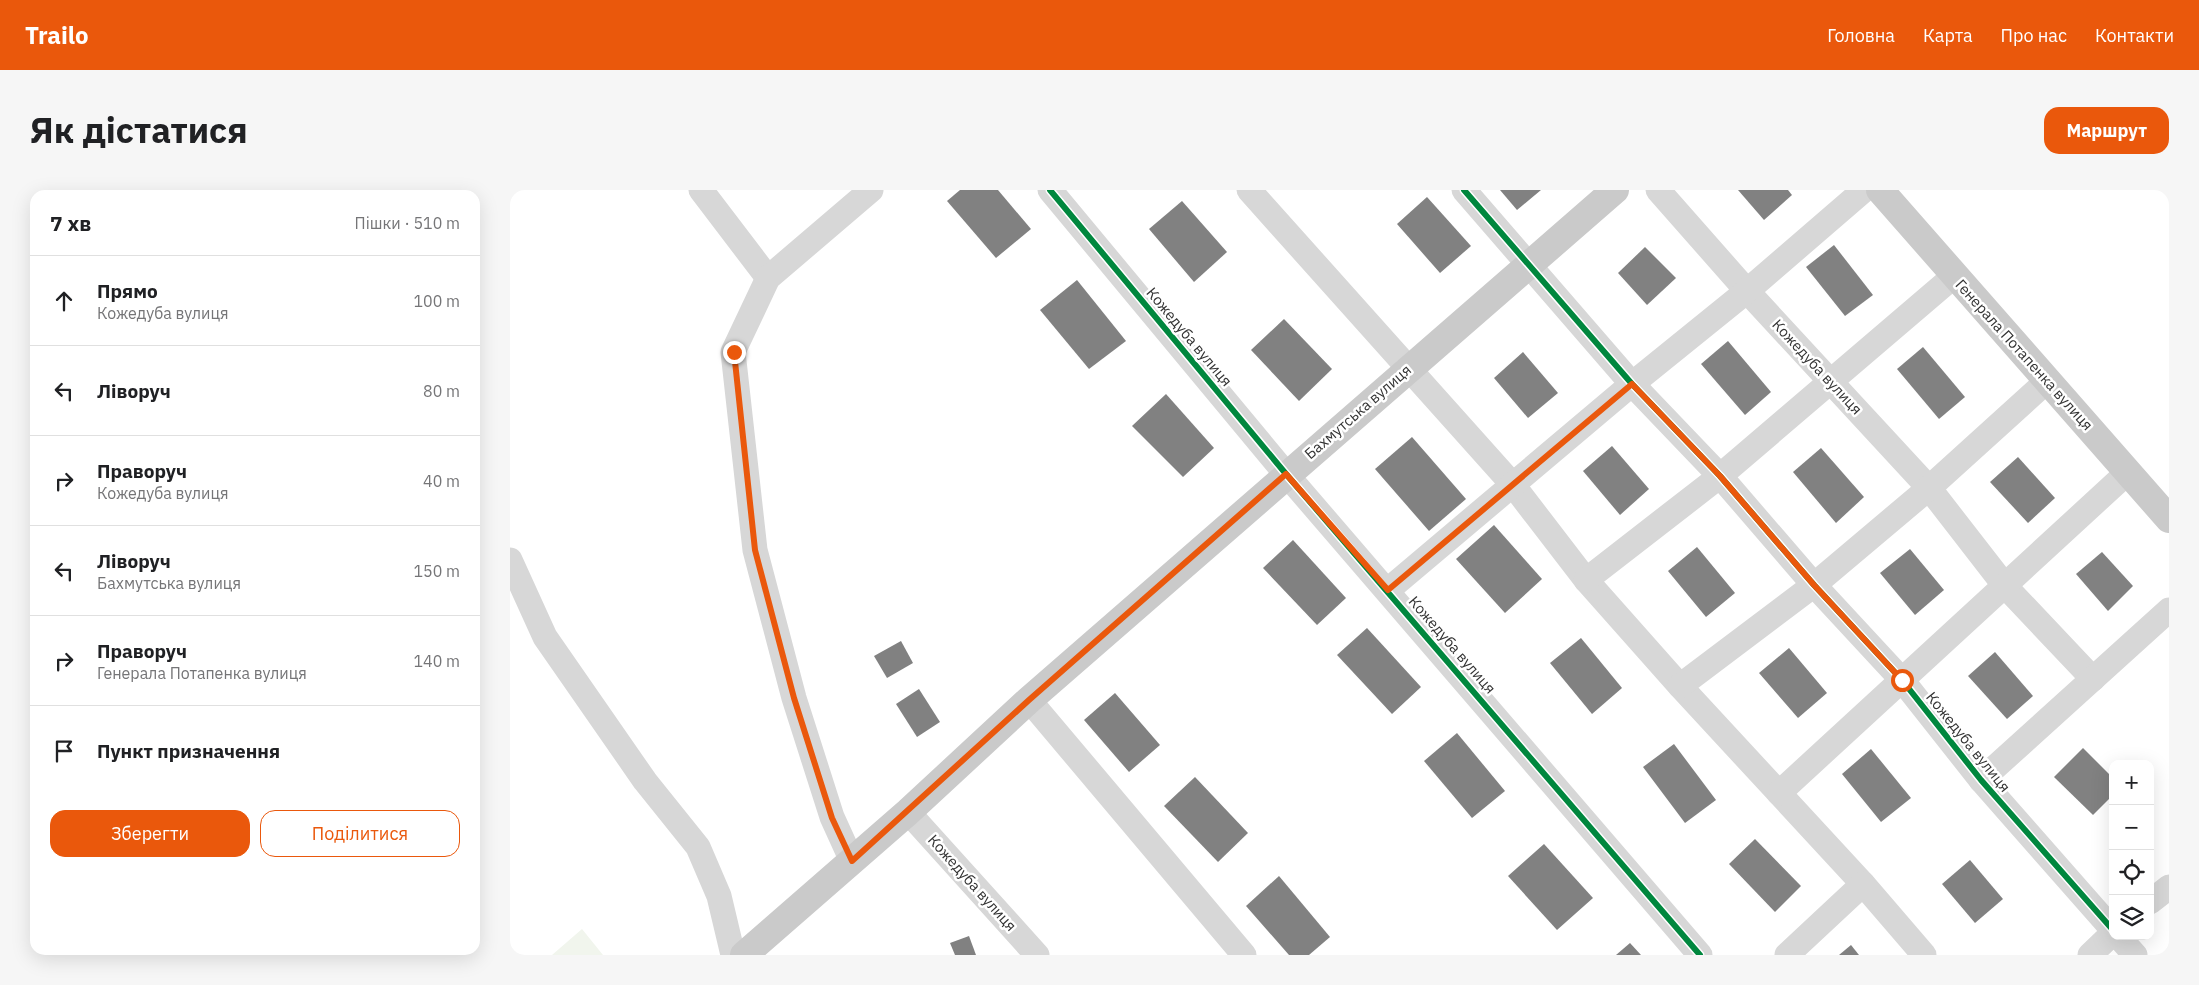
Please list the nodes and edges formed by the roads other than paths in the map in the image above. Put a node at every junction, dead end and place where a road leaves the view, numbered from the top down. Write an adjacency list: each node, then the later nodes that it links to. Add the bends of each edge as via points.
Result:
1 (701, 190): 12 (street)
2 (871, 190): 12 (street)
3 (1050, 190): 19 (street, Кожедуба вулиця)
4 (1249, 190): 14 (street)
5 (1464, 190): 10 (street, Кожедуба вулиця)
6 (1615, 190): 10 (main road, Бахмутська вулиця)
7 (1658, 190): 13 (street, Кожедуба вулиця)
8 (1864, 190): 13 (street)
9 (1880, 190): 11 (main road, Генерала Потапенка вулиця)
10 (1530, 265): 14 (main road, Бахмутська вулиця); 17 (street, Кожедуба вулиця)
11 (1954, 276): 15 (main road, Генерала Потапенка вулиця); 16 (street)
12 (768, 278): 37 (street, via 734,352 755,550 794,698 832,818)
13 (1747, 291): 16 (street, Кожедуба вулиця); 17 (street)
14 (1400, 360): 19 (main road, Бахмутська вулиця); 21 (street)
15 (2047, 381): 18 (main road, Генерала Потапенка вулиця); 22 (street)
16 (1831, 382): 20 (street); 22 (street, Кожедуба вулиця)
17 (1632, 384): 20 (street, Кожедуба вулиця); 21 (street)
18 (2128, 472): 23 (main road, Генерала Потапенка вулиця); 27 (street)
19 (1286, 474): 28 (street, Кожедуба вулиця); 33 (main road, Бахмутська вулиця)
20 (1720, 476): 25 (street); 26 (street, Кожедуба вулиця)
21 (1513, 486): 25 (street); 28 (street)
22 (1928, 488): 26 (street); 27 (street, Кожедуба вулиця)
23 (2169, 519)
24 (510, 560): 44 (street, via 545,637 645,781 698,847 719,896)
25 (1586, 580): 32 (street)
26 (1814, 585): 31 (street, Кожедуба вулиця); 32 (street)
27 (2005, 586): 30 (street, Кожедуба вулиця); 31 (street)
28 (1388, 590): 48 (street, Кожедуба вулиця)
29 (2169, 610): 30 (street)
30 (2093, 679): 34 (street)
31 (1902, 680): 34 (street, Кожедуба вулиця); 35 (street)
32 (1680, 686): 35 (street)
33 (1029, 700): 36 (main road, Бахмутська вулиця); 47 (street)
34 (1982, 780): 41 (street, Кожедуба вулиця)
35 (1779, 792): 38 (street)
36 (908, 812): 37 (main road, Бахмутська вулиця); 46 (street, Кожедуба вулиця)
37 (852, 861): 45 (main road, Бахмутська вулиця)
38 (1863, 884): 49 (street); 50 (street)
39 (2169, 887): 40 (street)
40 (2154, 899)
41 (2109, 926)
42 (2109, 935): 51 (street)
43 (2121, 940): 52 (street)
44 (733, 955)
45 (744, 955)
46 (1037, 955)
47 (1244, 955)
48 (1700, 955)
49 (1787, 955)
50 (1924, 955)
51 (2090, 955)
52 (2134, 955)

